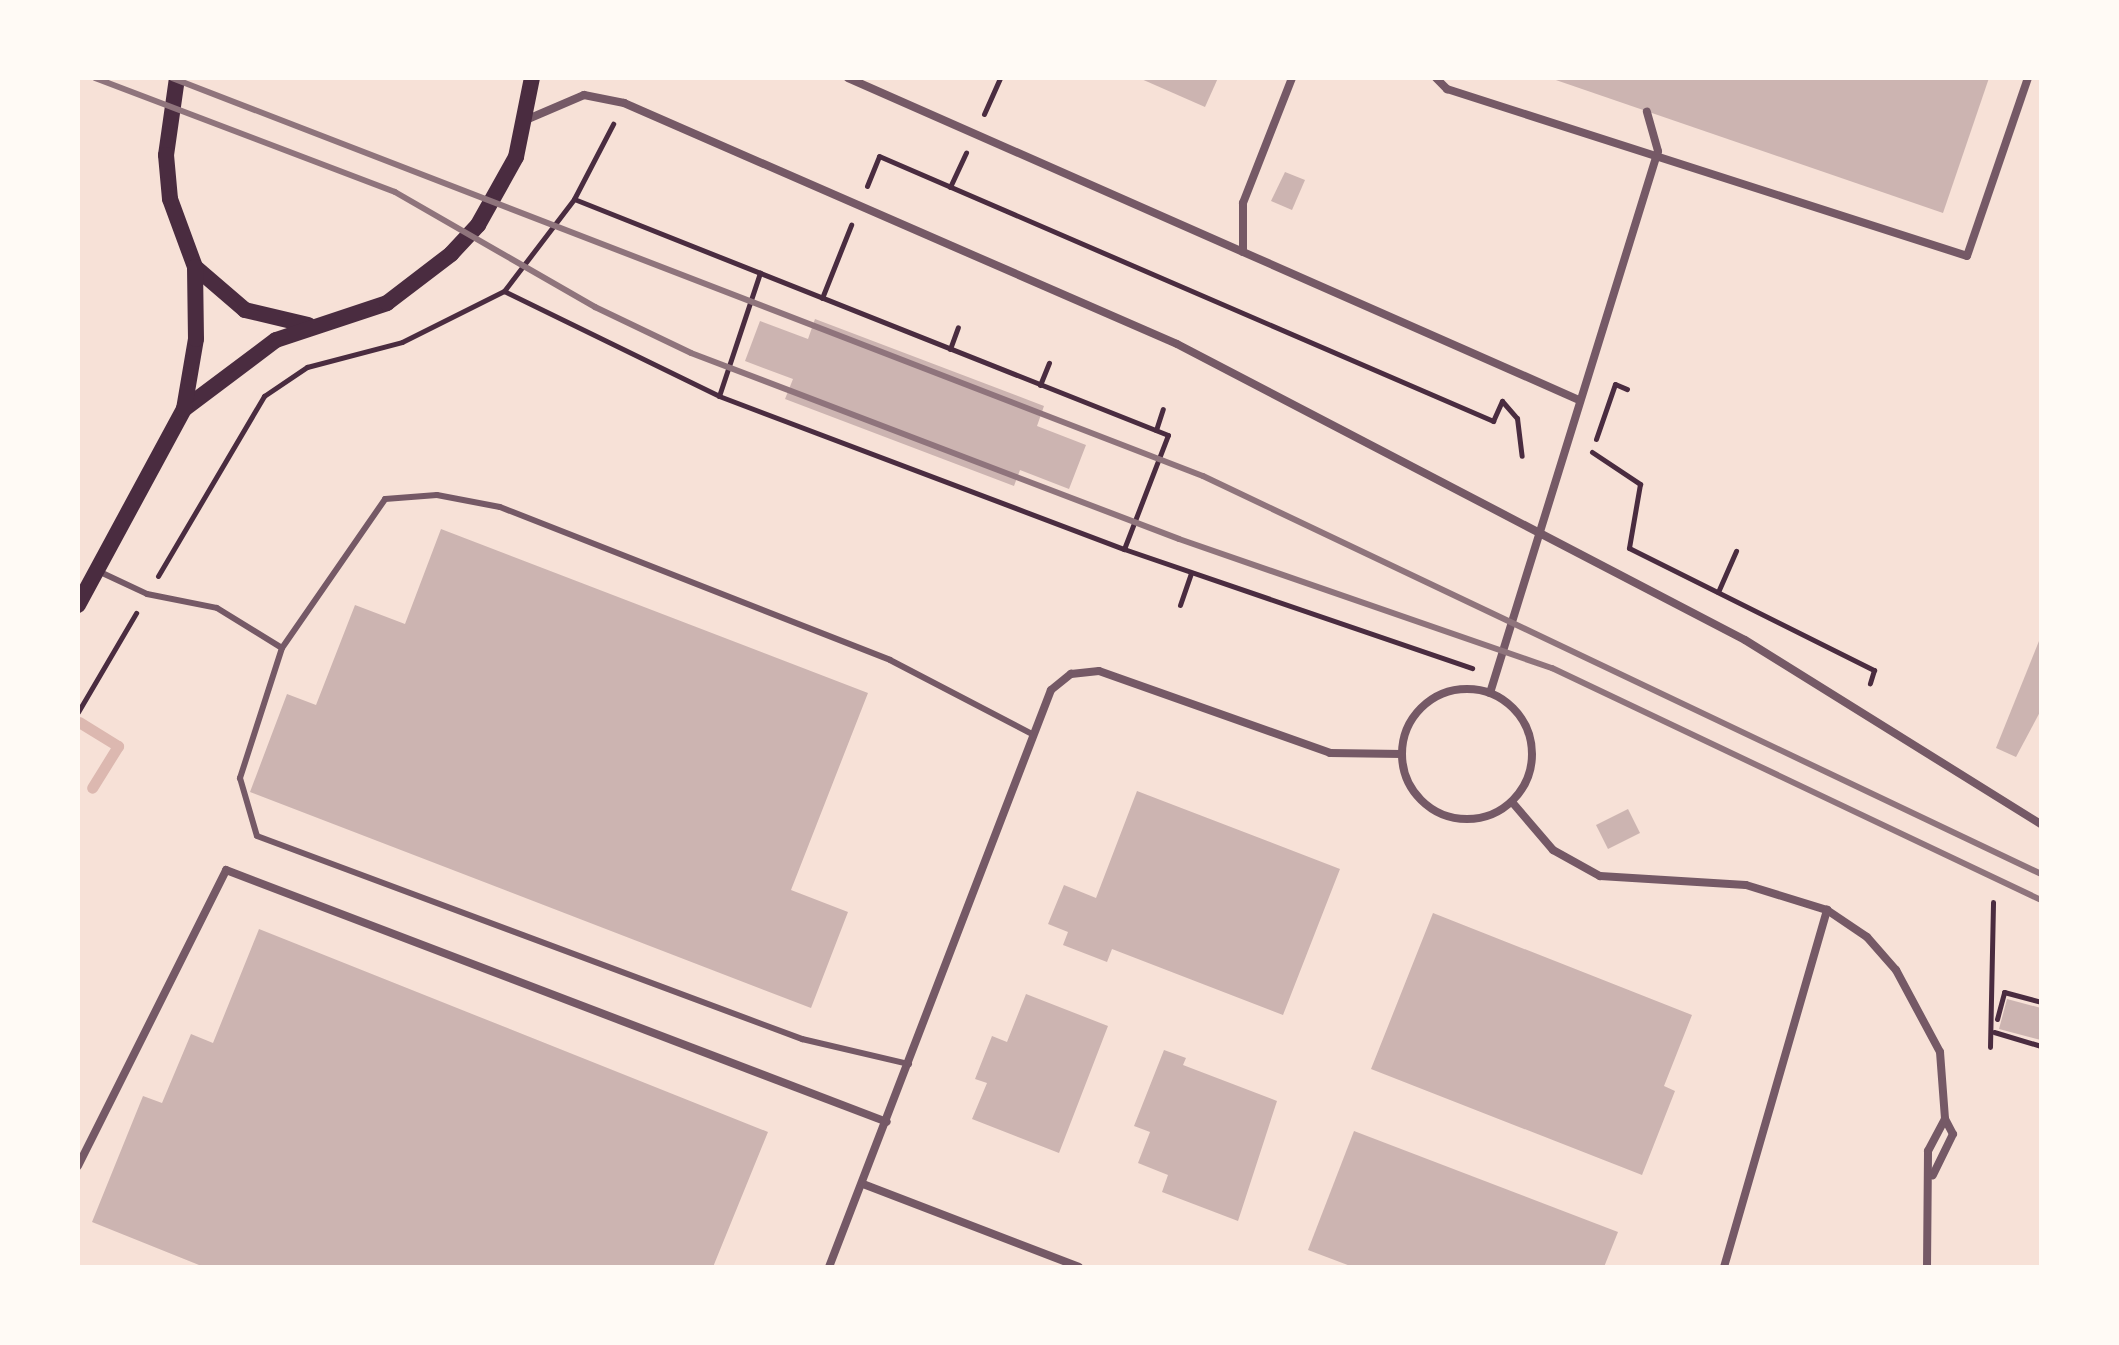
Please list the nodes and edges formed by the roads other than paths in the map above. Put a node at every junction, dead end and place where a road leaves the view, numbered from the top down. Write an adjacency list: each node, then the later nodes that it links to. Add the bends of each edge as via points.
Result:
1 (177, 78): 11 (main road, via 166,155 170,199)
2 (532, 78): 8 (main road)
3 (848, 78): 10 (street)
4 (1292, 78): 10 (street, via 1243,203)
5 (1436, 78): 9 (street, via 1447,89)
6 (2028, 78): 9 (street, via 1967,256)
7 (1647, 112): 9 (street)
8 (528, 119): 12 (main road, via 499,192 451,254 387,303); 15 (street, via 563,99 604,96 1177,344)
9 (1658, 151): 13 (street)
10 (1243, 252): 13 (street)
11 (195, 267): 12 (main road, via 245,310); 14 (main road, via 196,339)
12 (310, 325): 14 (main road, via 243,361)
13 (1579, 400): 15 (street)
14 (184, 409): 16 (main road)
15 (1538, 532): 19 (street); 23 (street, via 1745,640)
16 (97, 570): 17 (main road); 18 (lane, via 147,594 217,608)
17 (78, 605)
18 (282, 648): 20 (lane, via 385,499 437,495 500,507 890,660); 25 (lane, via 240,778 257,836 802,1039)
19 (1490, 693): 21 (street, via 1470,689 1430,701 1405,734); 22 (street, via 1509,704 1531,741 1532,763)
20 (1034, 735): 21 (street, via 1051,690 1071,674 1099,671 1330,753); 25 (street)
21 (1402, 754): 22 (street, via 1415,794 1450,817 1472,819)
22 (1512, 802): 24 (street, via 1553,850 1600,876 1659,884 1723,880)
23 (2041, 824)
24 (1827, 910): 26 (street, via 1867,937 1917,1003 1940,1052); 33 (street)
25 (909, 1064): 27 (street)
26 (1945, 1119): 29 (street, via 1928,1151); 29 (street, via 1953,1134)
27 (887, 1122): 28 (street, via 226,870); 30 (street)
28 (78, 1166)
29 (1933, 1175): 34 (street)
30 (863, 1184): 31 (street); 32 (street)
31 (829, 1267)
32 (1079, 1267)
33 (1724, 1267)
34 (1927, 1267)

